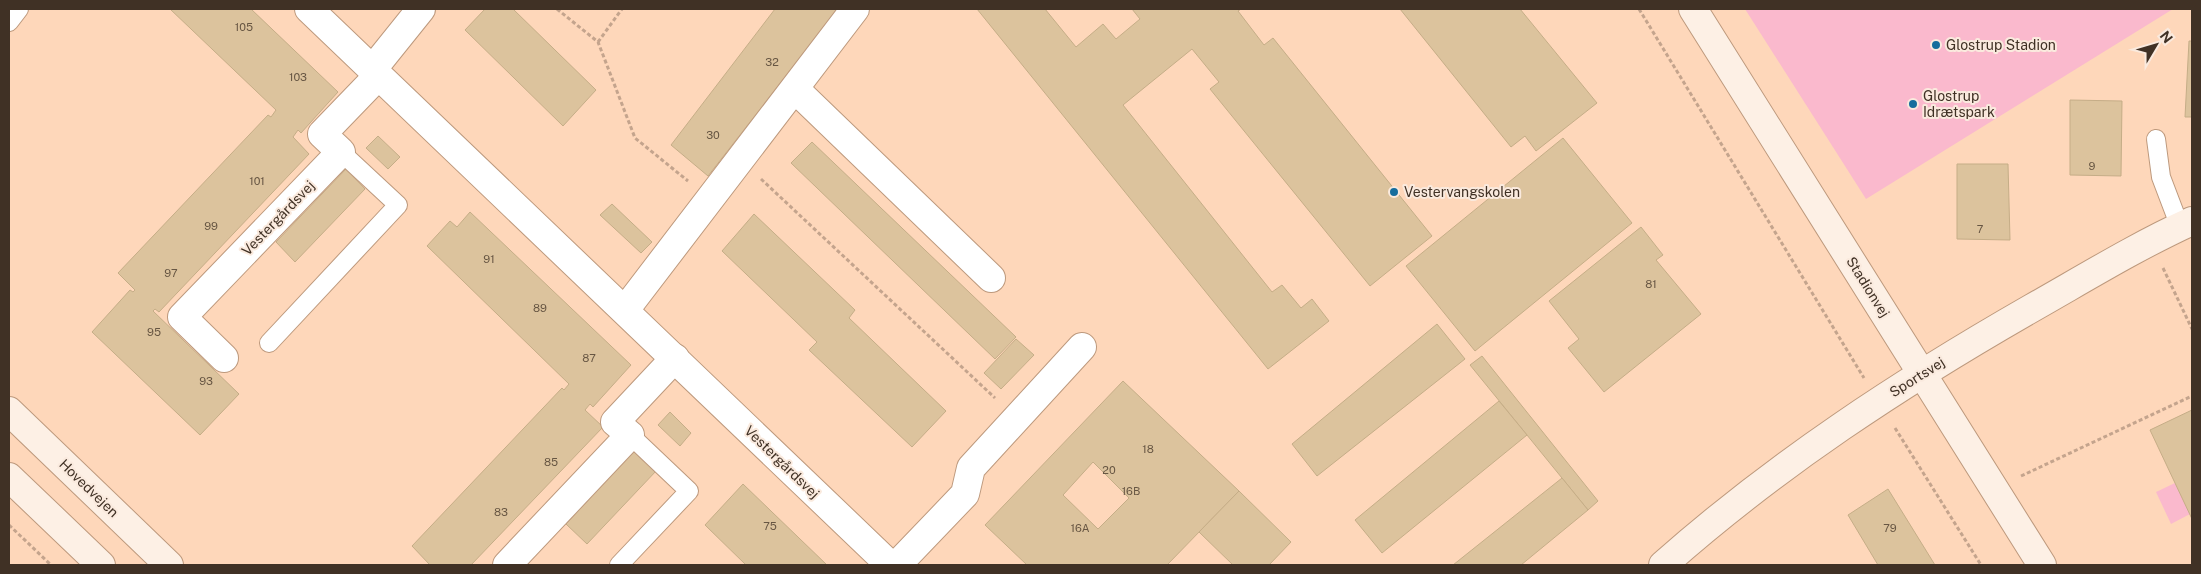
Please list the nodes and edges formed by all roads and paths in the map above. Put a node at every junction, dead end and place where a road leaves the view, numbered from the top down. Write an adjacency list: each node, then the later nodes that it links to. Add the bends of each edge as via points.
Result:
1 (19, 9): 9 (lane)
2 (309, 9): 11 (street, Vestergårdsvej)
3 (421, 9): 11 (street)
4 (556, 9): 10 (path)
5 (622, 9): 10 (path)
6 (855, 9): 12 (street)
7 (1639, 9): 28 (path)
8 (1693, 9): 26 (street, Stadionvej)
9 (9, 22)
10 (598, 42): 16 (path, via 635,138)
11 (375, 73): 14 (street, via 322,134); 20 (street, Vestergårdsvej)
12 (795, 89): 15 (street); 19 (street)
13 (2156, 139): 17 (lane, via 2161,177)
14 (341, 152): 22 (lane, via 398,206); 24 (street, Vestergårdsvej, via 182,318)
15 (740, 159): 16 (street); 30 (path)
16 (709, 199): 20 (street)
17 (2186, 224): 18 (street, Sportsvej)
18 (2150, 240): 21 (path); 26 (street, Sportsvej)
19 (991, 278)
20 (625, 310): 25 (street, Vestergårdsvej)
21 (2192, 329)
22 (269, 343)
23 (1082, 348): 30 (street)
24 (224, 358)
25 (675, 358): 31 (street, via 615,422); 41 (street, Vestergårdsvej)
26 (1922, 373): 28 (street, Sportsvej); 33 (street, Stadionvej)
27 (2192, 396): 33 (path)
28 (1878, 401): 35 (street, Sportsvej, via 1781,468); 43 (path)
29 (9, 411): 38 (street, Hovedvejen)
30 (1017, 419): 42 (street, via 971,468 965,494)
31 (630, 435): 39 (street); 40 (lane, via 689,491)
32 (9, 477): 37 (street)
33 (1994, 489): 44 (street, Stadionvej)
34 (9, 525): 36 (path)
35 (1665, 564)
36 (51, 565)
37 (101, 565)
38 (169, 565)
39 (508, 565)
40 (620, 565)
41 (890, 565)
42 (897, 565)
43 (1981, 565)
44 (2042, 565)

